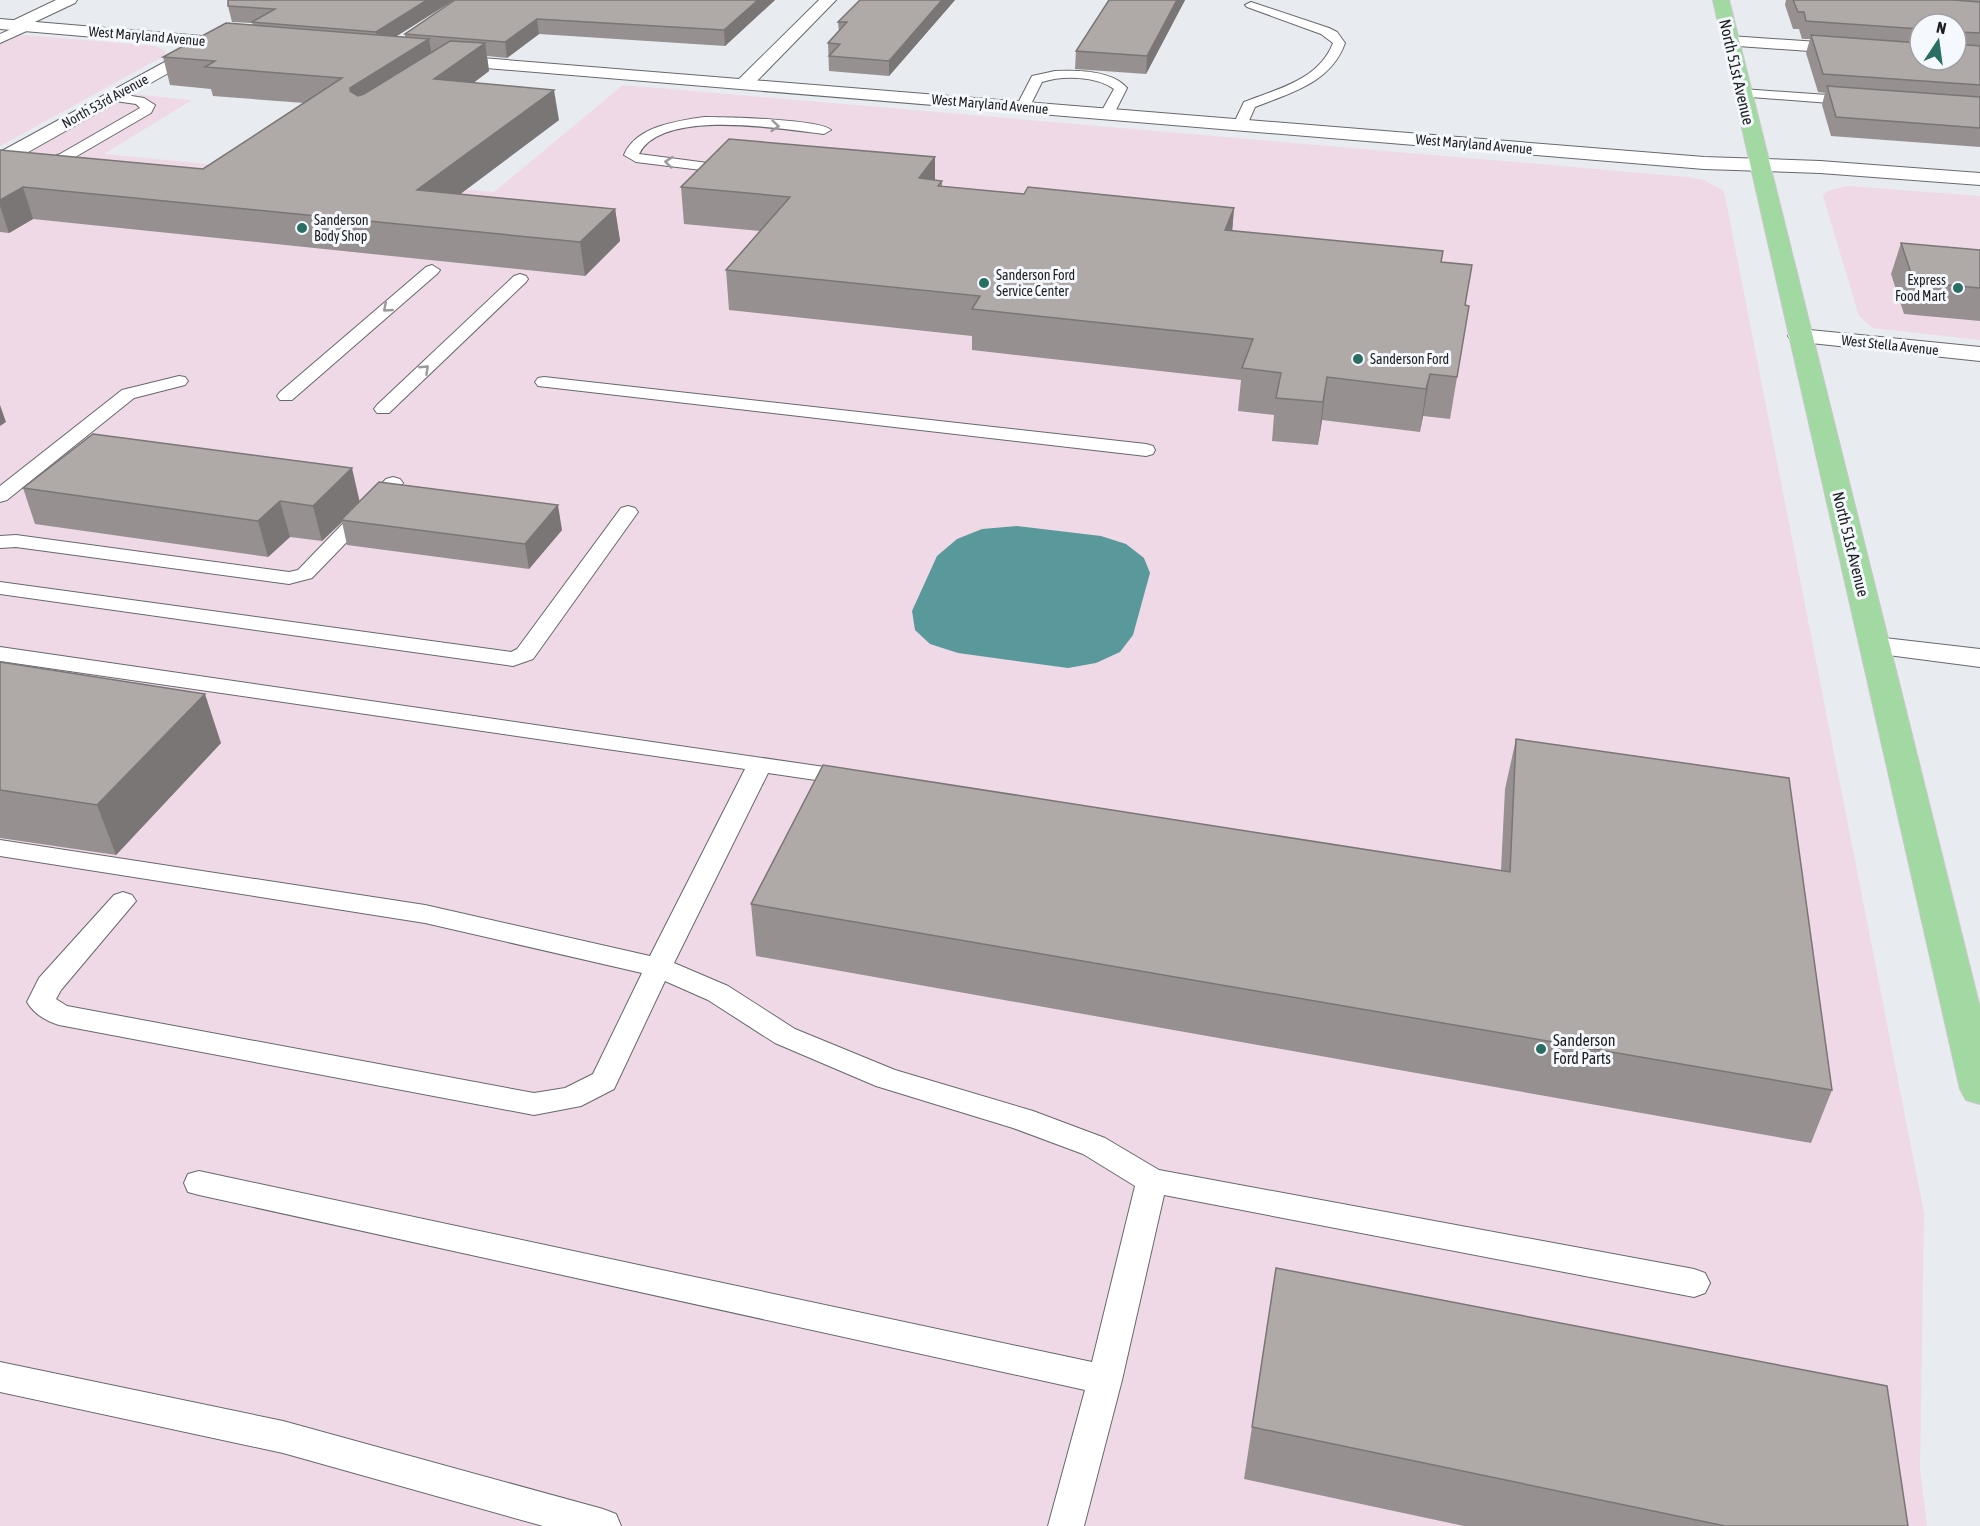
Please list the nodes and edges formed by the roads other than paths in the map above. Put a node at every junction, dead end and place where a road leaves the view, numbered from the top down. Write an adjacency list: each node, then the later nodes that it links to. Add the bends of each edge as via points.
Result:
1 (69, 0): 5 (street)
2 (828, 0): 12 (street)
3 (1720, 0): 7 (main road, North 51st Avenue)
4 (1251, 5): 18 (lane, via 1325,31 1339,43 1324,69 1249,105)
5 (14, 25): 6 (lane); 8 (street, West Maryland Avenue)
6 (0, 39)
7 (1730, 41): 10 (street); 13 (main road, North 51st Avenue)
8 (211, 42): 9 (street, West Maryland Avenue); 14 (street, North 53rd Avenue)
9 (257, 45)
10 (1908, 53)
11 (441, 64): 12 (street, West Maryland Avenue)
12 (744, 84): 16 (street, West Maryland Avenue)
13 (1742, 93): 15 (lane); 21 (main road, North 51st Avenue)
14 (113, 97): 20 (street, North 53rd Avenue); 20 (lane, via 148,105 146,110 52,162)
15 (1873, 102)
16 (1023, 107): 17 (street, West Maryland Avenue); 17 (lane, via 1036,79 1077,76 1108,81 1121,88)
17 (1107, 114): 18 (street, West Maryland Avenue)
18 (1240, 125): 21 (street, West Maryland Avenue, via 1704,163)
19 (824, 130): 22 (lane, one-way to 19, via 631,155 653,132 689,121)
20 (2, 159)
21 (1760, 164): 23 (street, West Maryland Avenue); 26 (main road, North 51st Avenue)
22 (726, 170)
23 (1980, 179)
24 (432, 270): 30 (lane, one-way to 30)
25 (520, 279): 31 (lane, one-way to 25)
26 (1800, 336): 27 (street, West Stella Avenue); 38 (main road, North 51st Avenue)
27 (1980, 354)
28 (179, 381): 34 (lane, via 128,394)
29 (544, 382): 32 (lane)
30 (286, 396)
31 (383, 409)
32 (1146, 450)
33 (393, 483): 36 (lane, via 305,574 289,578)
34 (0, 496)
35 (628, 512): 37 (lane, via 525,654 513,659)
36 (0, 542)
37 (0, 588)
38 (1876, 646): 40 (street); 46 (main road, North 51st Avenue)
39 (0, 654): 41 (lane)
40 (1980, 658)
41 (760, 764): 42 (lane); 45 (lane)
42 (867, 779)
43 (0, 848): 45 (lane, via 424,914)
44 (123, 901): 45 (lane, via 49,985 40,1002 59,1015 534,1104 571,1098 604,1081)
45 (658, 967): 47 (lane, via 718,993 785,1036 886,1078 1022,1119 1094,1146)
46 (1980, 1089)
47 (1152, 1180): 49 (lane); 51 (lane)
48 (198, 1183): 51 (lane)
49 (1694, 1283)
50 (0, 1377): 52 (lane, via 283,1437)
51 (1105, 1380): 53 (lane)
52 (603, 1526)
53 (1066, 1526)

